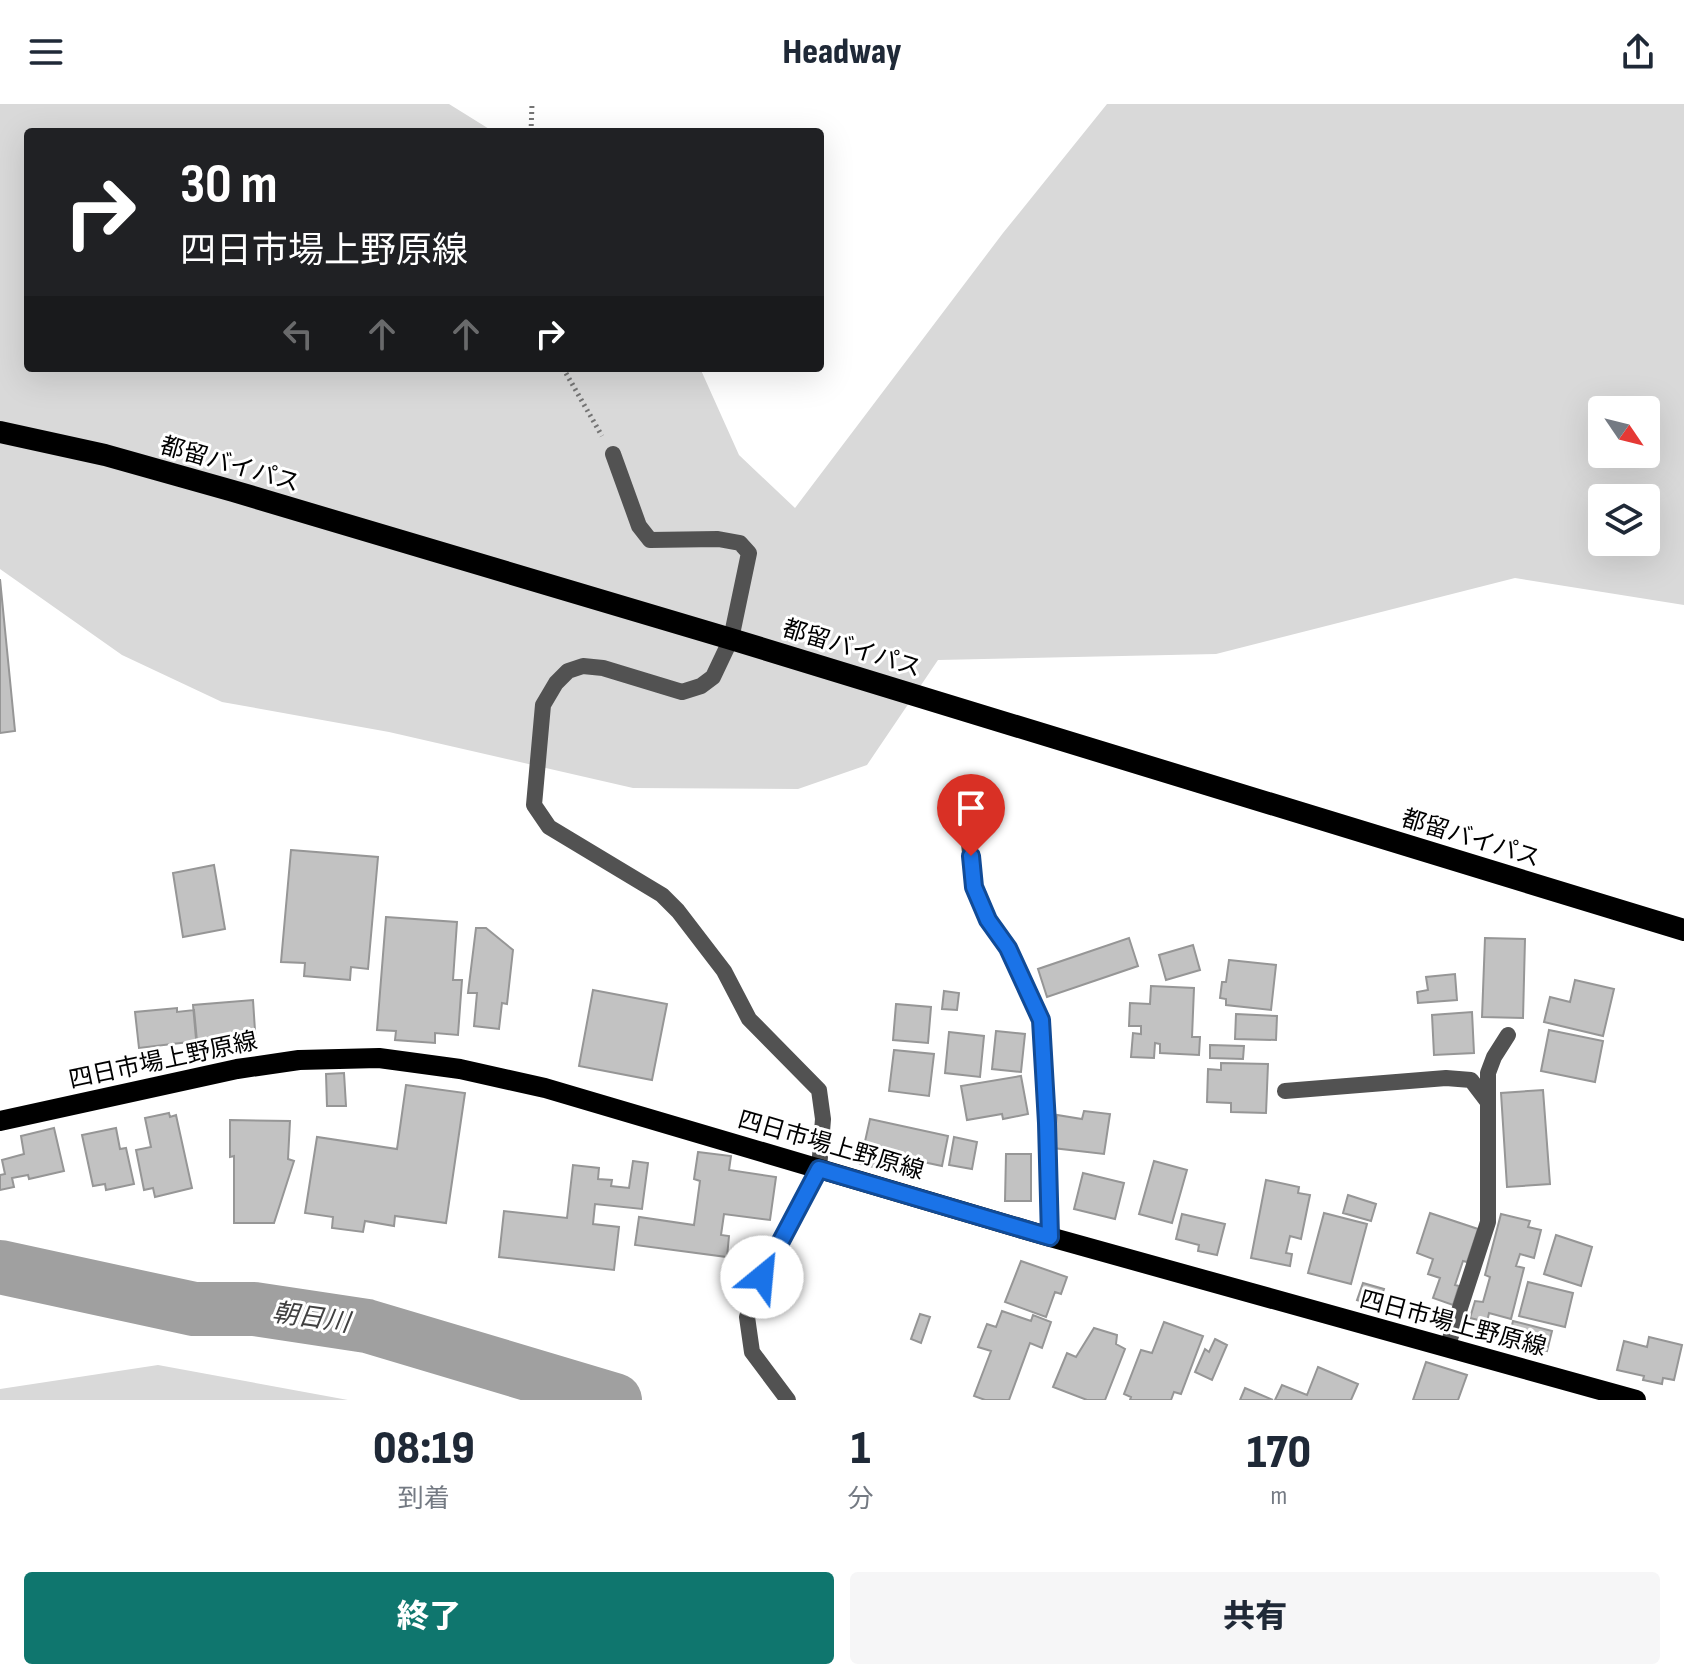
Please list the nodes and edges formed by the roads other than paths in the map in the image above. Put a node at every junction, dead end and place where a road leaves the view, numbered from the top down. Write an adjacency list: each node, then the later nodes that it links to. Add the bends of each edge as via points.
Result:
1 (0, 432): 3 (highway, 都留バイパス, via 105,455)
2 (613, 454): 3 (street, via 639,526 650,540 718,539 740,543 749,553)
3 (731, 639): 5 (highway, 都留バイパス); 10 (street, via 713,677 682,692 603,668 568,671 543,705 534,805 549,827 662,895 678,911 724,971 749,1019 819,1090)
4 (965, 809): 11 (street, via 974,887 1041,1020)
5 (1684, 930)
6 (1508, 1035): 8 (street, via 1488,1073)
7 (1285, 1091): 8 (street, via 1446,1078 1471,1080)
8 (1487, 1101): 12 (street, via 1488,1222)
9 (0, 1121): 10 (main road, 四日市場上野原線, via 237,1069 299,1060 379,1058 545,1088)
10 (819, 1169): 11 (main road, 四日市場上野原線); 13 (street, via 762,1277 747,1317 752,1352)
11 (1050, 1237): 12 (main road, 四日市場上野原線)
12 (1447, 1348): 14 (main road, 四日市場上野原線)
13 (788, 1400)
14 (1636, 1400)

